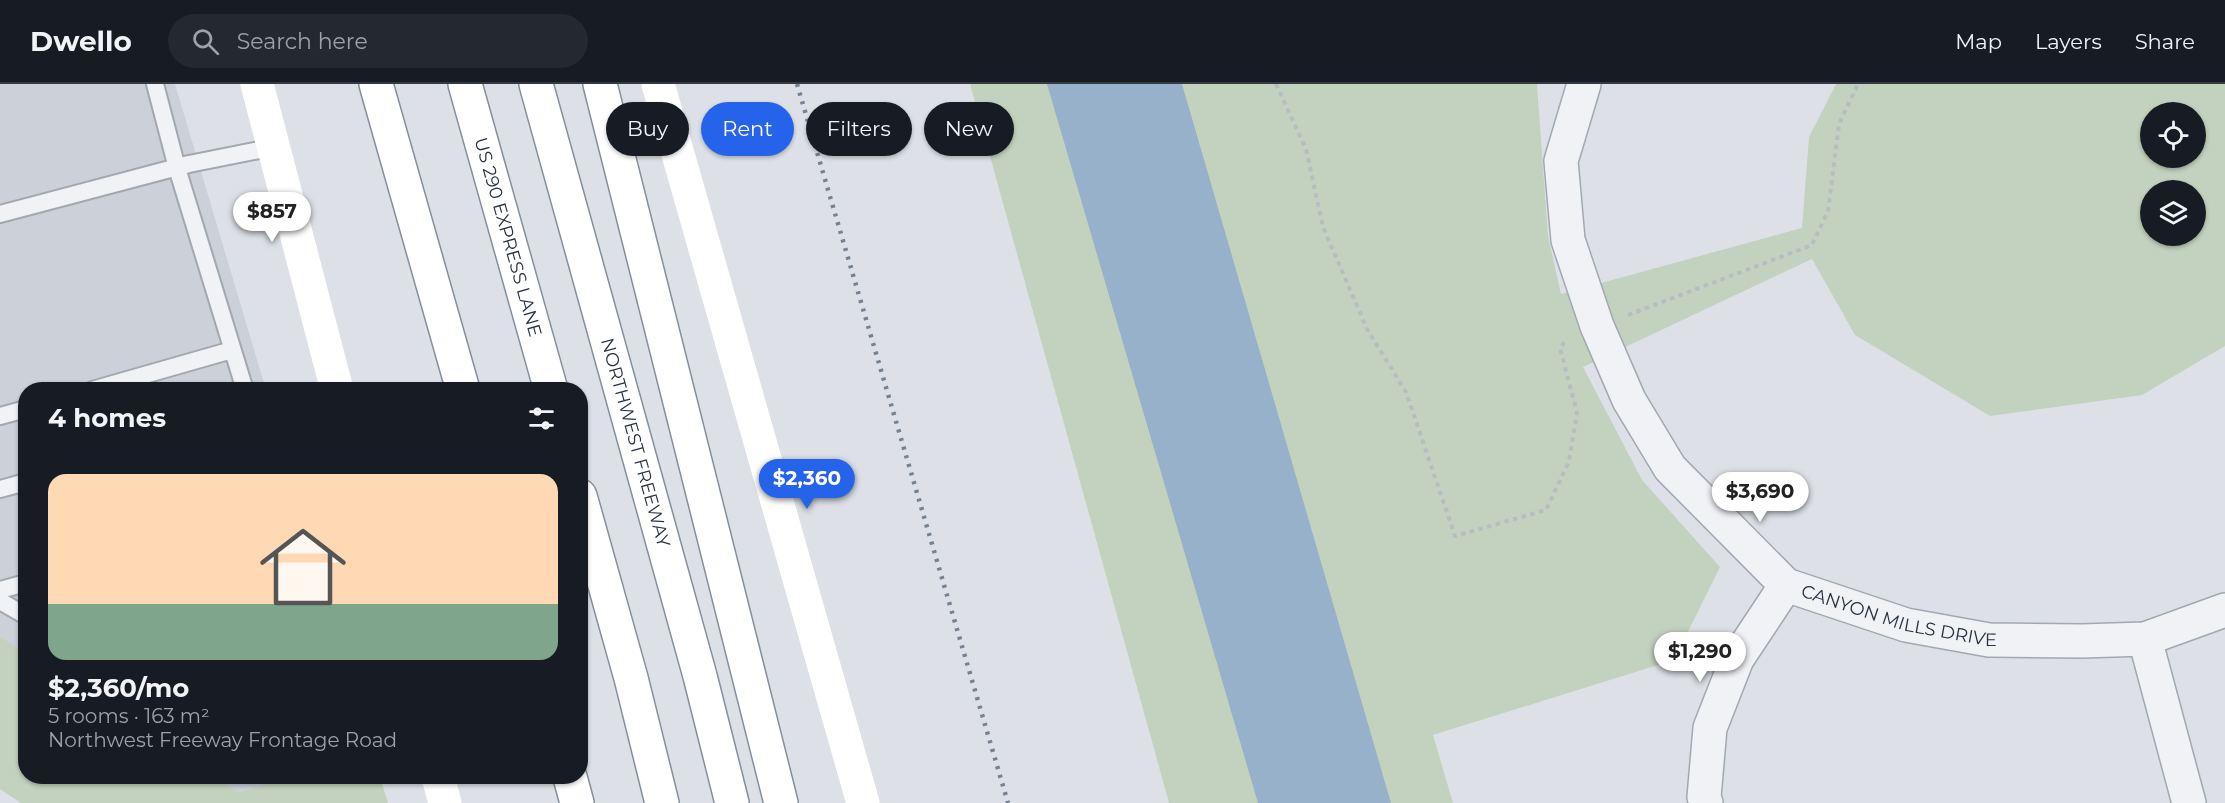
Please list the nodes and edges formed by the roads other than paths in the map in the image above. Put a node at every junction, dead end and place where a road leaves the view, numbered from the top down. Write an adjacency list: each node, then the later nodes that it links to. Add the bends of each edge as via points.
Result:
1 (155, 84): 10 (lane)
2 (257, 84): 9 (main road)
3 (376, 84): 16 (main road)
4 (465, 84): 17 (main road, US 290 EXPRESS LANE)
5 (536, 84): 35 (main road, NORTHWEST FREEWAY)
6 (600, 84): 36 (main road)
7 (658, 84): 37 (main road)
8 (1584, 84): 24 (street, CANYON MILLS DRIVE, via 1561,161 1568,240 1597,326 1629,400 1670,468)
9 (274, 147): 10 (lane); 15 (main road)
10 (177, 168): 11 (lane); 12 (lane)
11 (0, 214)
12 (232, 350): 13 (lane); 14 (lane)
13 (120, 382)
14 (242, 382)
15 (335, 382)
16 (461, 382)
17 (549, 382)
18 (18, 411): 19 (lane)
19 (0, 416)
20 (18, 484): 21 (lane)
21 (0, 489)
22 (588, 525): 34 (main road)
23 (18, 585): 25 (lane)
24 (1786, 585): 29 (street, CANYON MILLS DRIVE, via 1906,625 1989,640); 38 (street, via 1737,659 1710,728)
25 (0, 590)
26 (0, 601): 28 (lane)
27 (2225, 610): 29 (street, CANYON MILLS DRIVE)
28 (18, 611)
29 (2145, 639): 39 (street)
30 (440, 784): 32 (main road)
31 (572, 784): 33 (main road)
32 (445, 803)
33 (577, 803)
34 (662, 803)
35 (732, 803)
36 (781, 803)
37 (863, 803)
38 (1706, 803)
39 (2189, 803)

